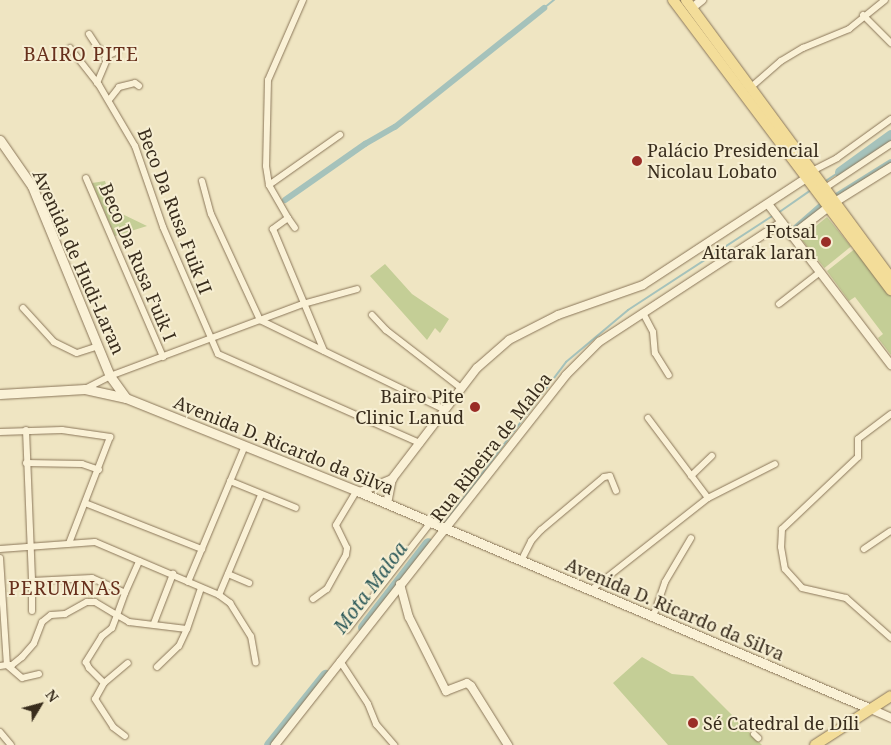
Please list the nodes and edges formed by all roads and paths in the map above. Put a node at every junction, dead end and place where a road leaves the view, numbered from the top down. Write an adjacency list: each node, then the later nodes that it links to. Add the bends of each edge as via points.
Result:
1 (303, 0): 25 (street, via 268,80 266,166)
2 (674, 0): 22 (main road)
3 (702, 0): 5 (street)
4 (885, 0): 6 (street)
5 (689, 4): 14 (main road)
6 (863, 15): 8 (street); 14 (street, via 849,29 810,44 781,61)
7 (89, 34): 11 (street, via 98,48 107,53)
8 (891, 43)
9 (70, 48): 12 (street, Beco Da Rusa Fuik II)
10 (118, 51): 11 (street, via 109,55)
11 (105, 63): 12 (street)
12 (99, 85): 15 (street); 16 (street, Beco Da Rusa Fuik II)
13 (139, 86): 15 (street, via 127,84)
14 (750, 88): 22 (main road)
15 (112, 91): 16 (street)
16 (109, 100): 43 (street, Beco Da Rusa Fuik II, via 135,146)
17 (891, 119): 22 (street)
18 (340, 135): 25 (street)
19 (0, 140): 44 (main road, Avenida de Hudi-Laran, via 32,186)
20 (891, 144): 26 (street)
21 (891, 167): 28 (street)
22 (811, 174): 26 (main road); 27 (street)
23 (86, 178): 46 (street, Beco Da Rusa Fuik I)
24 (202, 181): 42 (street, via 211,214)
25 (269, 185): 29 (street)
26 (821, 190): 28 (main road)
27 (769, 205): 30 (street); 50 (street, via 642,285 558,315 509,340 476,368)
28 (832, 205): 32 (street); 34 (main road); 36 (main road)
29 (288, 218): 31 (street); 37 (street, via 273,229)
30 (781, 223): 32 (street); 40 (street, Rua Ribeira de Maloa)
31 (295, 228)
32 (791, 236): 33 (street)
33 (820, 273): 38 (street); 47 (street)
34 (891, 278)
35 (357, 289): 37 (street)
36 (891, 290)
37 (304, 304): 42 (street); 45 (street)
38 (779, 304)
39 (24, 308): 44 (street, via 54,342 77,353)
40 (642, 313): 48 (street, via 653,332 655,353); 76 (street, Rua Ribeira de Maloa, via 599,342 566,375)
41 (372, 315): 50 (street, via 386,330)
42 (260, 320): 43 (street); 45 (street)
43 (209, 340): 46 (street); 59 (street, via 218,354)
44 (99, 346): 49 (main road, Avenida de Hudi-Laran)
45 (324, 350): 54 (street)
46 (163, 357): 49 (street)
47 (891, 364)
48 (670, 375)
49 (110, 376): 51 (street); 53 (main road, Avenida de Hudi-Laran)
50 (461, 388): 54 (street)
51 (85, 389): 52 (main road, Avenida D. Ricardo da Silva); 53 (main road, Avenida D. Ricardo da Silva)
52 (0, 394)
53 (126, 398): 60 (main road, Avenida D. Ricardo da Silva)
54 (445, 410): 59 (street)
55 (891, 414): 106 (street, via 858,439 858,457 782,529 784,570 802,588 846,598)
56 (648, 418): 65 (street)
57 (26, 430): 58 (street); 62 (street); 64 (street, via 107,434 111,440)
58 (0, 432)
59 (420, 443): 66 (street)
60 (244, 446): 67 (street); 68 (main road, Avenida D. Ricardo da Silva)
61 (712, 456): 65 (street)
62 (26, 463): 64 (street, via 82,464); 80 (street)
63 (775, 464): 71 (street)
64 (99, 470): 72 (street)
65 (691, 476): 71 (street)
66 (392, 479): 68 (street); 73 (street)
67 (230, 481): 70 (street); 82 (street)
68 (358, 491): 73 (main road, Avenida D. Ricardo da Silva); 98 (street, via 336,526 347,548 346,555 327,589)
69 (616, 491): 86 (street, via 610,476 604,477 541,530)
70 (261, 495): 74 (street); 88 (street)
71 (708, 498): 94 (street)
72 (86, 503): 79 (street); 82 (street)
73 (387, 504): 75 (main road, Avenida D. Ricardo da Silva)
74 (296, 508)
75 (431, 522): 76 (main road, Avenida D. Ricardo da Silva); 105 (street)
76 (445, 527): 86 (main road, Avenida D. Ricardo da Silva); 92 (street, Rua Ribeira de Maloa)
77 (891, 531): 83 (street)
78 (691, 538): 101 (street, via 668,576)
79 (69, 543): 80 (street); 85 (street, via 95,542)
80 (30, 546): 81 (street); 89 (street)
81 (0, 549)
82 (202, 549): 90 (street)
83 (864, 549)
84 (0, 558): 96 (street)
85 (139, 561): 87 (street); 95 (street)
86 (521, 561): 94 (main road, Avenida D. Ricardo da Silva)
87 (173, 574): 90 (street); 102 (street)
88 (228, 574): 91 (street); 97 (street)
89 (32, 581): 95 (street, via 92,578); 99 (street)
90 (188, 582): 93 (street)
91 (249, 583)
92 (400, 584): 107 (street, Rua Ribeira de Maloa); 122 (street, via 409,617 446,690 467,683 471,686)
93 (201, 588): 97 (street); 104 (street)
94 (591, 590): 101 (main road, Avenida D. Ricardo da Silva)
95 (125, 593): 100 (street)
96 (1, 595): 103 (street)
97 (219, 595): 109 (street, via 230,603 251,636)
98 (313, 599)
99 (32, 611)
100 (117, 615): 102 (street, via 129,622); 110 (street, via 94,602 87,602 65,614 51,615 42,622 34,643 22,657 12,665); 113 (street, via 112,628 102,636 86,662)
101 (653, 618): 115 (main road, Avenida D. Ricardo da Silva)
102 (154, 623): 104 (street)
103 (1, 628): 110 (street)
104 (187, 629): 111 (street, via 179,646)
105 (347, 630)
106 (891, 638)
107 (340, 661): 120 (street, Rua Ribeira de Maloa); 121 (street, via 368,704 376,724)
108 (128, 663): 113 (street)
109 (256, 663)
110 (3, 665): 112 (street, via 22,678)
111 (157, 667)
112 (39, 674)
113 (104, 683): 118 (street, via 95,700 113,728)
114 (891, 696): 115 (main road)
115 (871, 710): 116 (street, Avenida D. Ricardo da Silva); 123 (main road)
116 (891, 718)
117 (0, 732): 119 (street)
118 (125, 736)
119 (11, 745)
120 (275, 745)
121 (394, 745)
122 (508, 745)
123 (815, 745)

